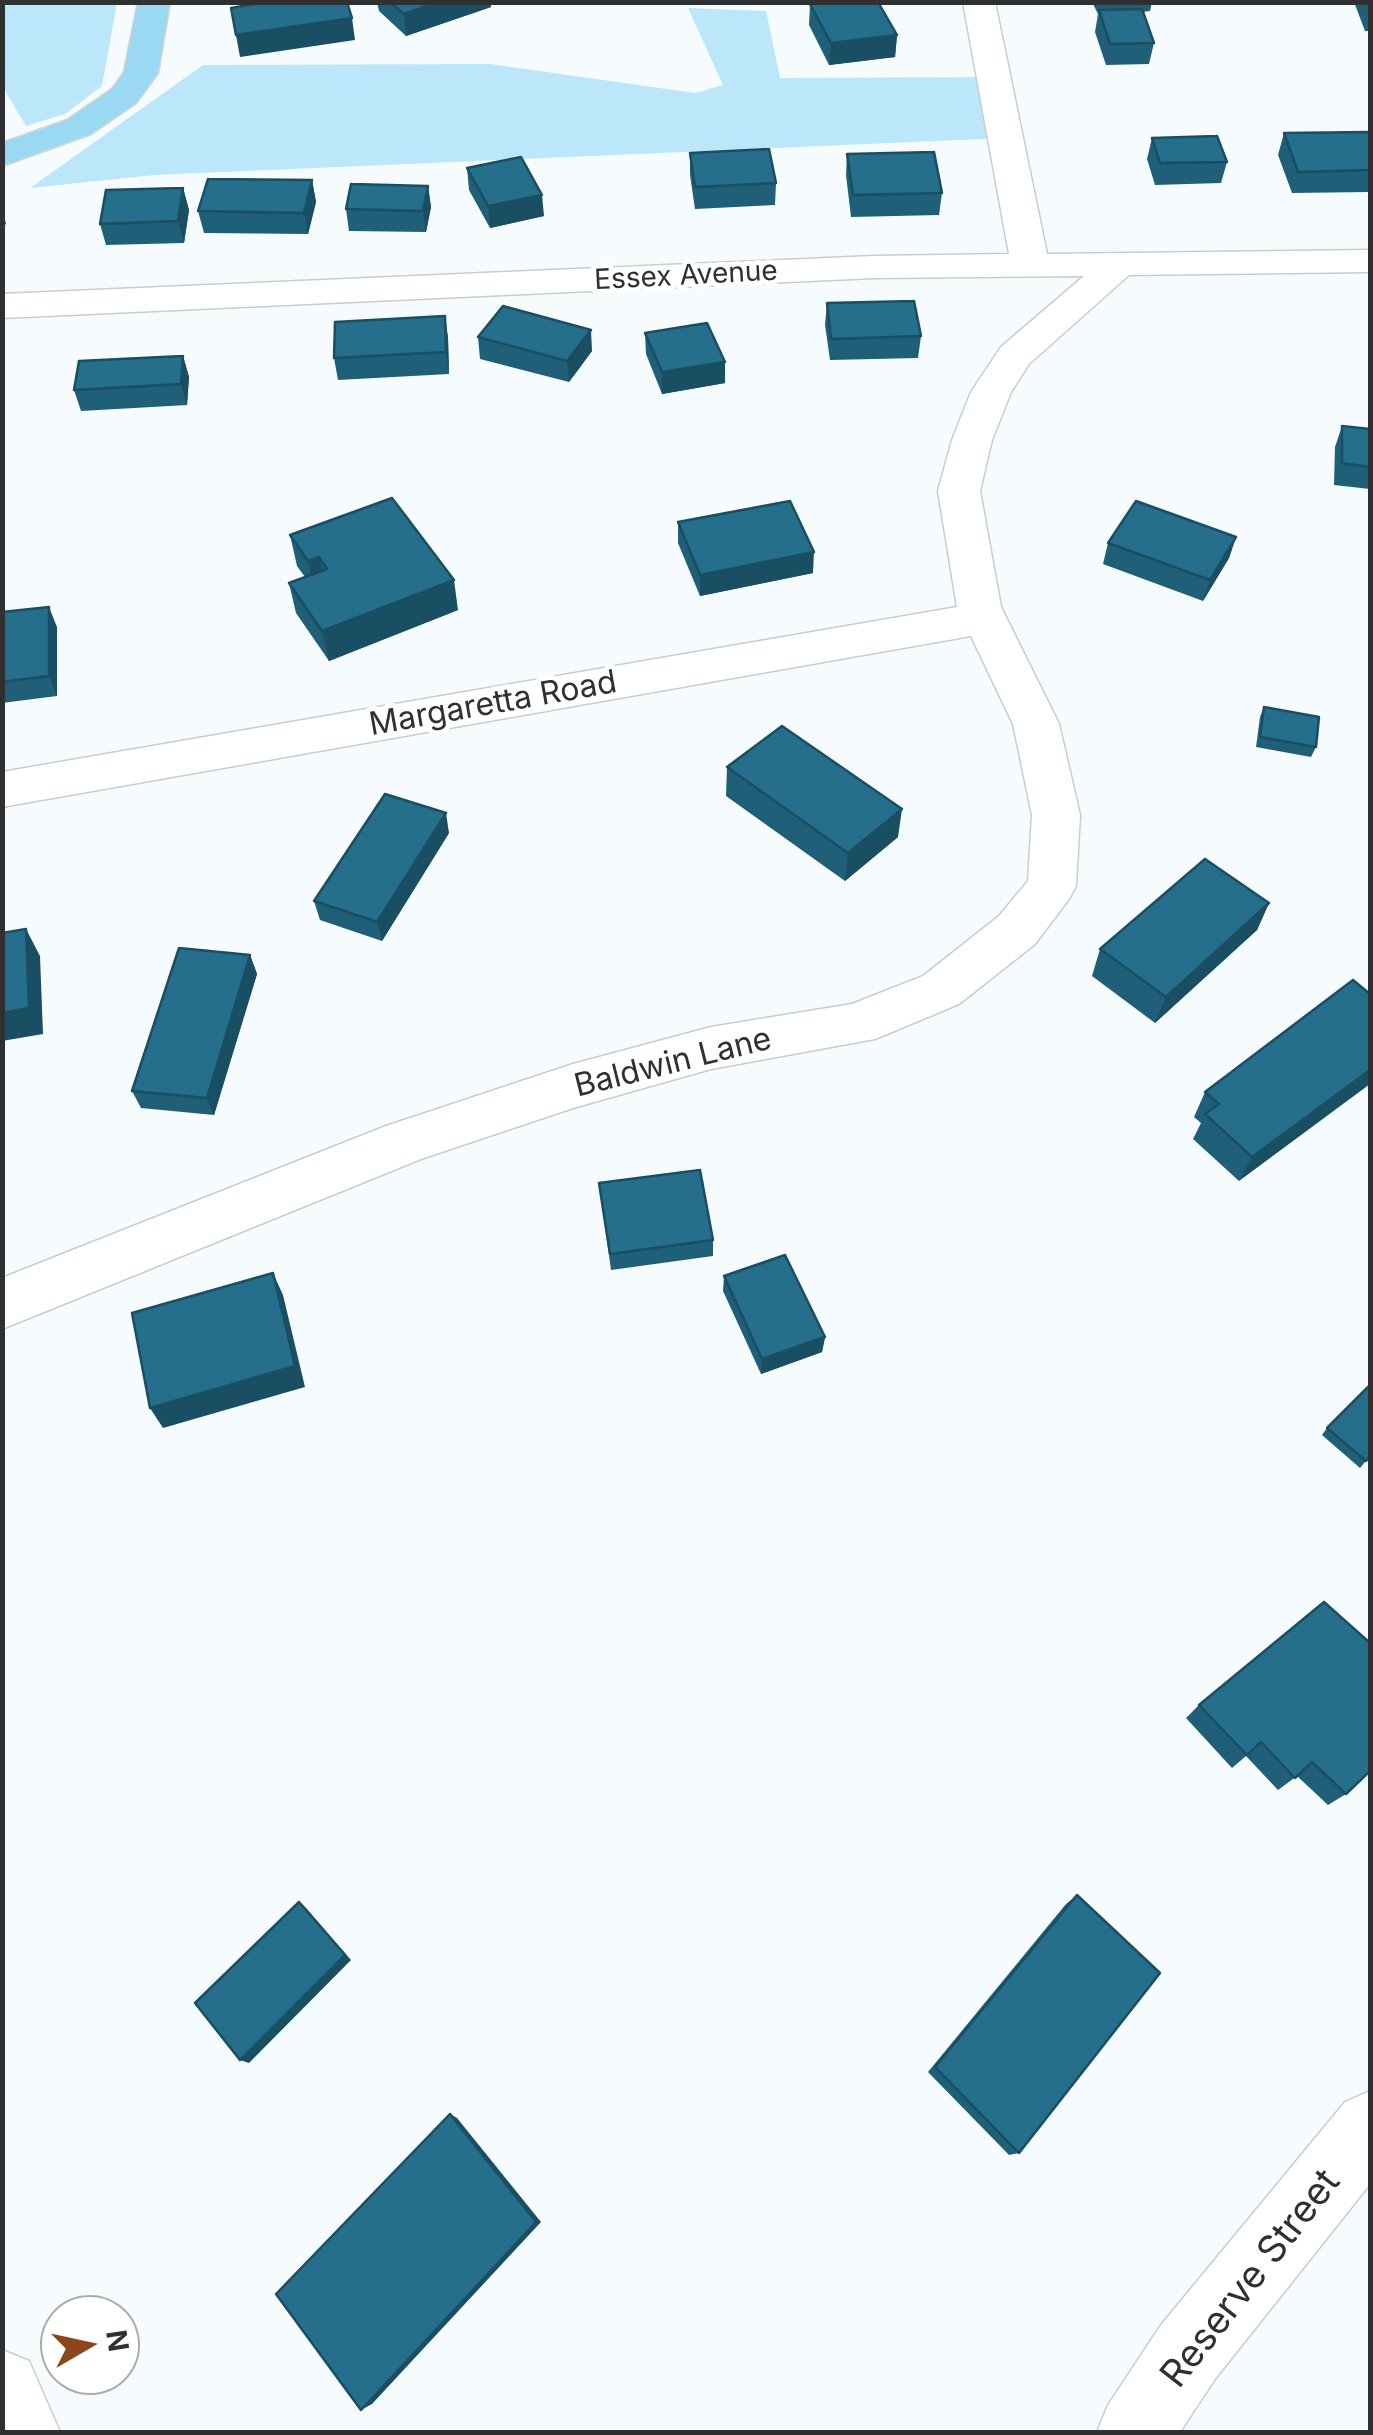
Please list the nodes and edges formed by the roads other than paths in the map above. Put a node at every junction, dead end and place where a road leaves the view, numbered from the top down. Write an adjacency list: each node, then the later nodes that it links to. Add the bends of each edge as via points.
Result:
1 (154, 2): 3 (main road, via 142,73 124,96 78,127)
2 (978, 2): 6 (street)
3 (2, 155)
4 (1370, 261): 5 (street, Essex Avenue)
5 (1122, 262): 6 (street, Essex Avenue); 8 (street, Baldwin Lane, via 1015,356 978,424 959,491)
6 (1030, 264): 7 (street, Essex Avenue)
7 (2, 306)
8 (984, 618): 9 (street, Margaretta Road); 10 (street, Baldwin Lane, via 1036,724 1056,815 1052,886 1017,930 941,990 857,1024 711,1048 405,1142)
9 (2, 790)
10 (2, 1304)
11 (1370, 2128): 14 (street, Reserve Street, via 1188,2352)
12 (2, 2388): 13 (street)
13 (22, 2432)
14 (1135, 2432)

